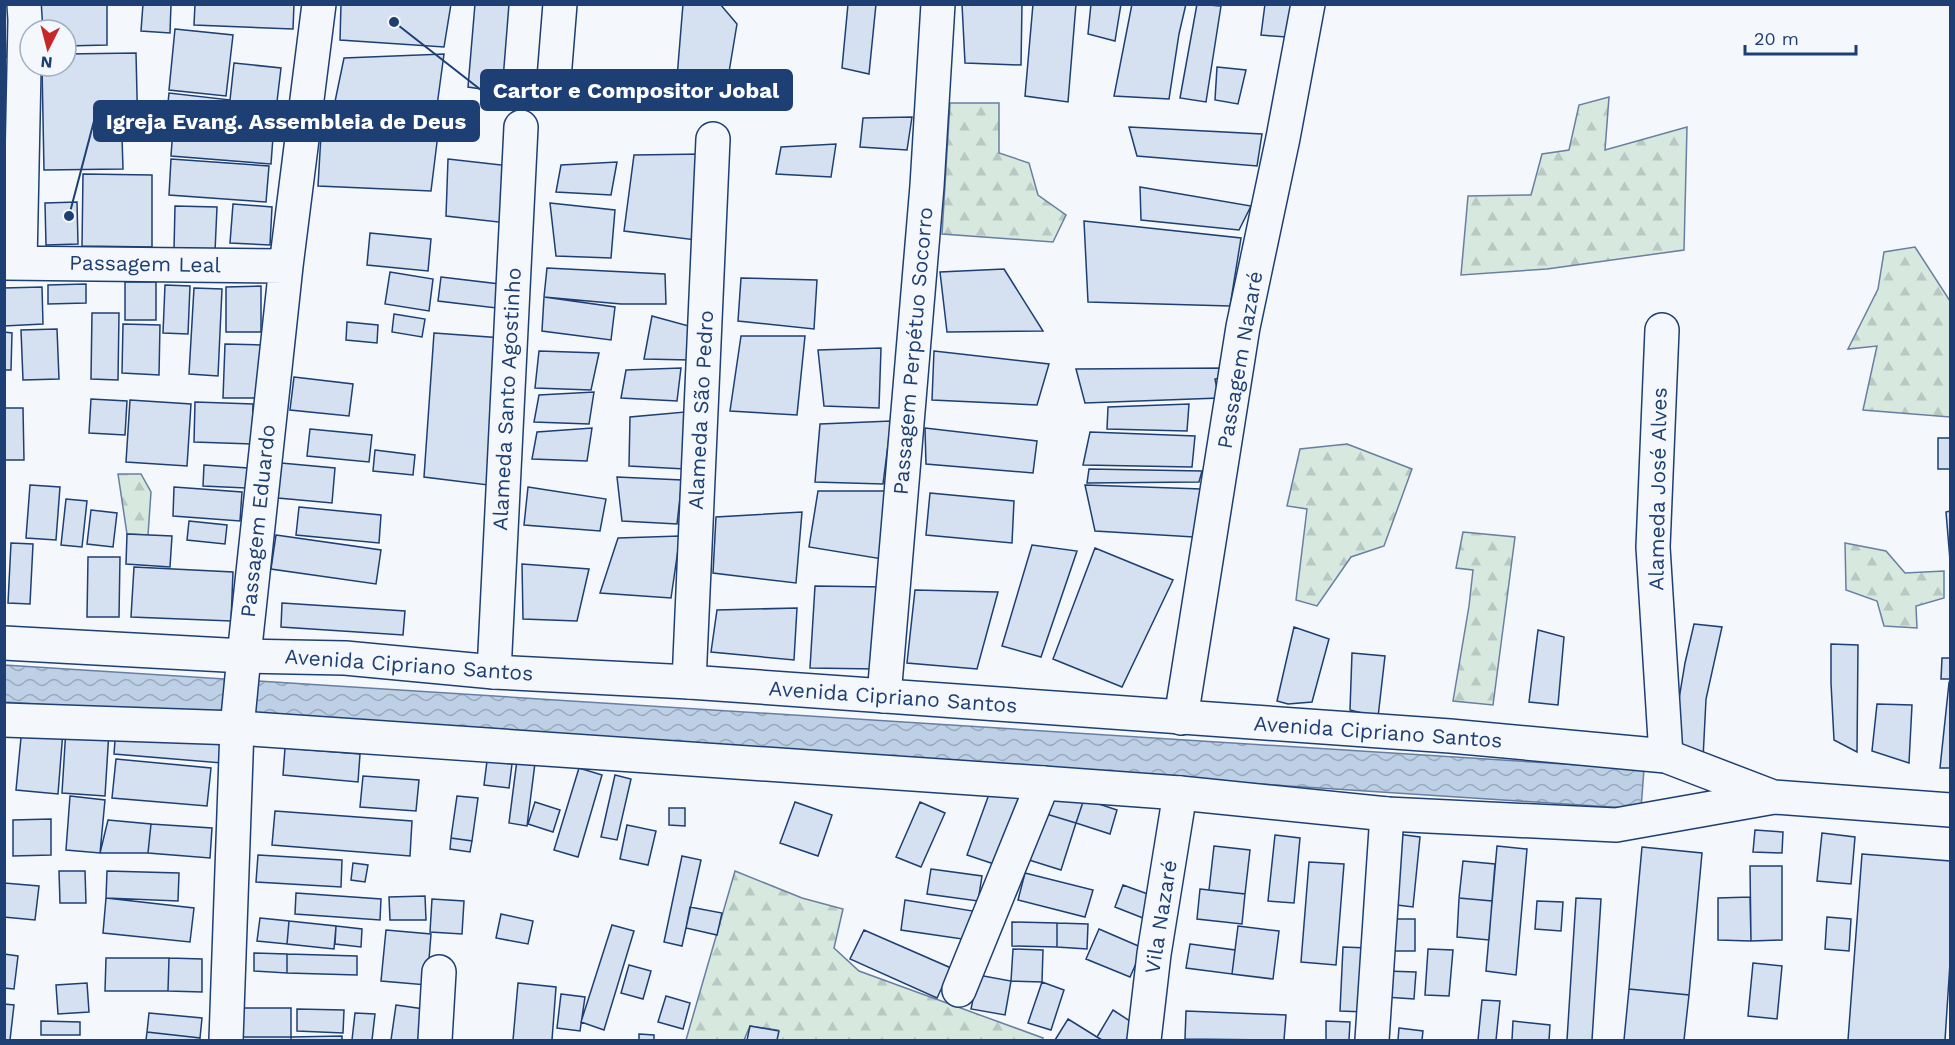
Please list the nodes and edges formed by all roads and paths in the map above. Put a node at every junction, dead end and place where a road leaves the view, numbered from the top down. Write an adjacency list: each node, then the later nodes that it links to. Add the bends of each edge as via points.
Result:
1 (24, 4): 9 (street)
2 (320, 4): 10 (street, Passagem Eduardo)
3 (560, 4): 6 (street)
4 (938, 4): 16 (street, Passagem Perpétuo Socorro, via 926,198)
5 (1308, 4): 17 (street, Passagem Nazaré, via 1243,327)
6 (553, 91)
7 (521, 127): 14 (street, Alameda Santo Agostinho)
8 (713, 139): 15 (street, Alameda São Pedro)
9 (12, 263): 10 (street, Passagem Leal)
10 (286, 266): 13 (street, Passagem Eduardo)
11 (1662, 330): 20 (street, Alameda José Alves, via 1653,547)
12 (4, 643): 13 (street, Avenida Cipriano Santos)
13 (244, 656): 14 (street, Avenida Cipriano Santos, via 345,658); 19 (street, Passagem Eduardo)
14 (494, 672): 15 (street, Avenida Cipriano Santos)
15 (689, 682): 16 (street, Avenida Cipriano Santos)
16 (884, 696): 17 (street, Avenida Cipriano Santos)
17 (1181, 718): 20 (street, Avenida Cipriano Santos, via 1450,736)
18 (4, 720): 19 (street, Avenida Cipriano Santos)
19 (237, 728): 21 (street, Avenida Cipriano Santos); 28 (street, Passagem Eduardo)
20 (1666, 756): 23 (street, Avenida Cipriano Santos)
21 (1043, 783): 22 (street, Avenida Cipriano Santos); 27 (street)
22 (1180, 793): 25 (street, Avenida Cipriano Santos); 30 (street, Vila Nazaré)
23 (1774, 797): 24 (street, Avenida Cipriano Santos); 25 (street, Avenida Cipriano Santos, via 1616,825)
24 (1950, 810)
25 (1387, 814): 31 (street)
26 (438, 972): 29 (street)
27 (959, 990)
28 (226, 1041)
29 (435, 1041)
30 (1144, 1041)
31 (1372, 1041)

